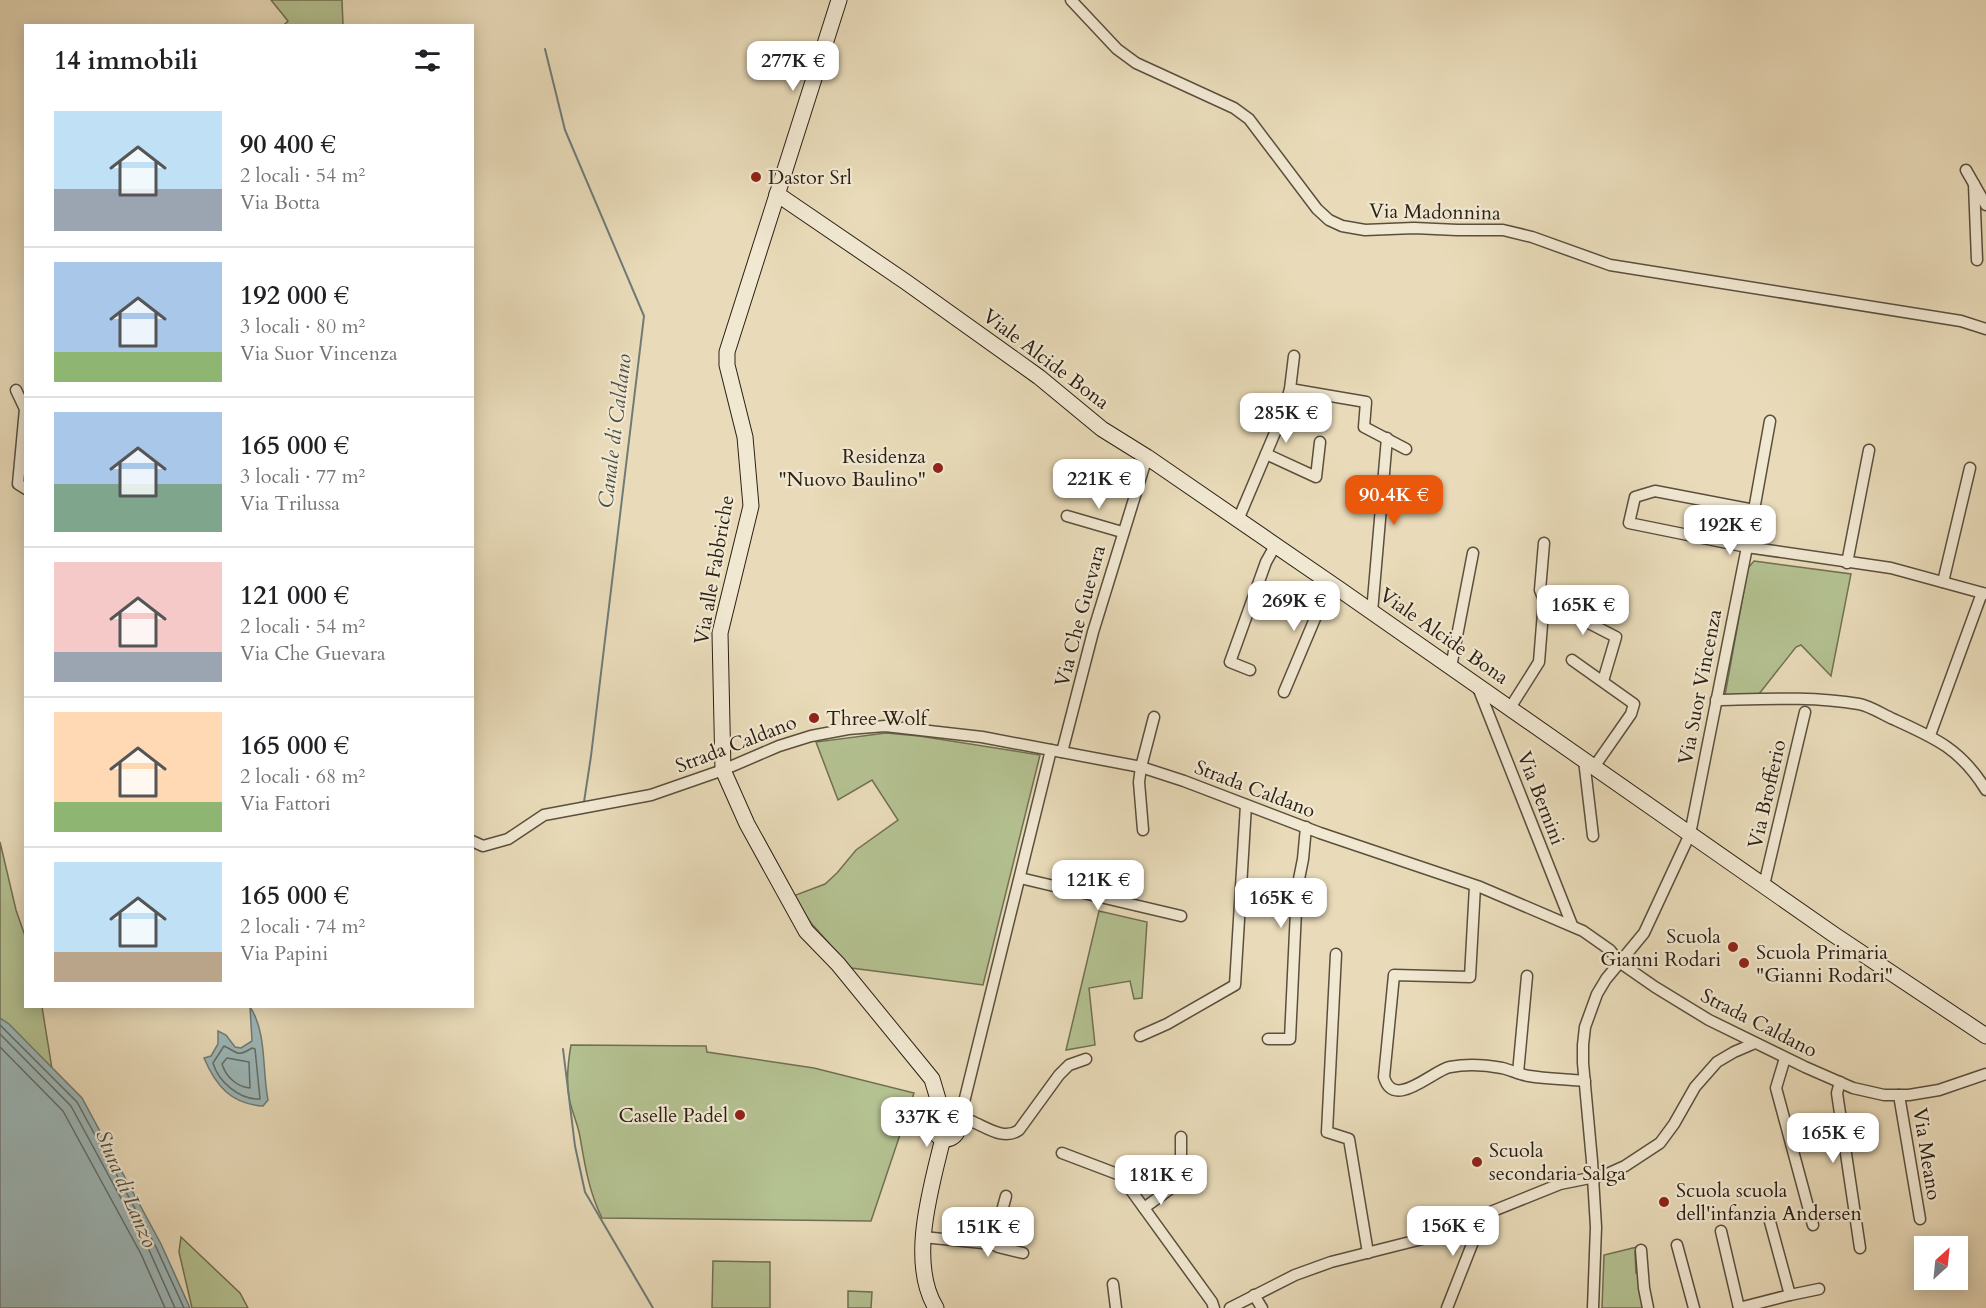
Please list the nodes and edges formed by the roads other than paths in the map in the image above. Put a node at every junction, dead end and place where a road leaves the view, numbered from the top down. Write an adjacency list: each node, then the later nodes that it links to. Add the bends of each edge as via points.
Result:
1 (839, 0): 5 (street, Via alle Fabbriche)
2 (1071, 0): 8 (street, Via Madonnina, via 1117,49 1136,63 1234,108 1249,119 1317,209 1342,226 1365,230 1503,230 1610,265 1960,321)
3 (1966, 170): 4 (street)
4 (1974, 184): 6 (street); 7 (street)
5 (777, 194): 20 (street, Viale Alcide Bona, via 1039,377 1102,429); 52 (street, Via alle Fabbriche, via 727,352 745,437 751,506 720,633)
6 (1986, 205)
7 (1977, 260)
8 (1986, 329)
9 (1294, 356): 10 (street)
10 (1290, 389): 15 (street, via 1366,402 1364,427); 19 (street)
11 (16, 390): 12 (street)
12 (24, 407)
13 (24, 420): 22 (street, via 18,484)
14 (1770, 421): 23 (street, Via Suor Vincenza)
15 (1387, 438): 17 (street); 36 (street)
16 (1320, 442): 19 (street, via 1316,477)
17 (1406, 449)
18 (1869, 450): 31 (street)
19 (1266, 454): 25 (street)
20 (1147, 457): 25 (street, Viale Alcide Bona); 26 (street, Via Che Guevara)
21 (1970, 468): 32 (street)
22 (24, 488)
23 (1754, 510): 29 (street, Via Suor Vincenza); 29 (street, via 1655,491 1635,496 1629,523)
24 (1067, 516): 26 (street)
25 (1238, 520): 28 (street, Viale Alcide Bona)
26 (1122, 531): 49 (street, Via Che Guevara)
27 (1544, 543): 35 (street, via 1540,590)
28 (1275, 546): 33 (street, Viale Alcide Bona); 39 (street, via 1230,662)
29 (1747, 547): 31 (street); 43 (street, Via Suor Vincenza)
30 (1473, 553): 38 (street)
31 (1847, 563): 32 (street, via 1891,568)
32 (1943, 582): 34 (street)
33 (1330, 583): 36 (street, Viale Alcide Bona); 42 (street)
34 (1984, 594): 47 (street)
35 (1544, 600): 40 (street, via 1616,637); 44 (street, via 1539,662)
36 (1372, 612): 38 (street, Viale Alcide Bona)
37 (1572, 660): 40 (street)
38 (1451, 667): 41 (street, Viale Alcide Bona)
39 (1250, 670)
40 (1603, 681): 50 (street, via 1632,702 1634,708)
41 (1477, 685): 44 (street, Viale Alcide Bona); 64 (street, Via Bernini)
42 (1284, 692)
43 (1716, 700): 47 (street, via 1797,699 1861,704); 57 (street, Via Suor Vincenza)
44 (1510, 708): 50 (street, Viale Alcide Bona)
45 (1804, 712): 61 (street, Via Brofferio)
46 (1154, 717): 51 (street)
47 (1930, 735): 53 (street, via 1956,752)
48 (1051, 750): 49 (street, Strada Caldano); 52 (street, Strada Caldano, via 885,726 811,736); 60 (street)
49 (1062, 752): 51 (street, Strada Caldano)
50 (1589, 763): 57 (street, Viale Alcide Bona); 58 (street)
51 (1141, 767): 54 (street, Strada Caldano); 56 (street)
52 (723, 770): 59 (street, Strada Caldano, via 651,795 544,815 507,838 483,846); 79 (street, Via alle Fabbriche, via 747,824 806,931 932,1079)
53 (1986, 790)
54 (1246, 805): 55 (street, Strada Caldano); 69 (street, via 1235,985)
55 (1305, 827): 62 (street, Strada Caldano); 70 (street, via 1297,889 1290,1039)
56 (1143, 830)
57 (1690, 834): 61 (street, Viale Alcide Bona); 66 (street, Via Suor Vincenza, via 1644,933)
58 (1593, 836)
59 (474, 842)
60 (1020, 878): 63 (street); 80 (street, via 964,1102)
61 (1764, 885): 68 (street, Viale Alcide Bona)
62 (1475, 886): 64 (street, Strada Caldano); 74 (street, via 1470,978 1394,975 1384,1077 1388,1087 1400,1090 1419,1085 1443,1068 1459,1065)
63 (1181, 916)
64 (1572, 926): 66 (street, Strada Caldano, via 1610,950)
65 (1336, 954): 97 (street, via 1327,1132 1349,1139)
66 (1619, 962): 71 (street, Strada Caldano, via 1677,1002); 76 (street, Via Suor Vincenza, via 1597,994 1585,1027)
67 (1527, 976): 74 (street)
68 (1986, 1035)
69 (1140, 1036)
70 (1268, 1039)
71 (1755, 1043): 72 (street, Strada Caldano); 83 (street, via 1718,1062 1706,1074 1660,1143 1625,1166)
72 (1785, 1058): 77 (street, Strada Caldano); 89 (street, via 1776,1088)
73 (1086, 1059): 80 (street, via 1069,1065 1059,1075 1014,1134 998,1133)
74 (1518, 1073): 76 (street)
75 (1986, 1074): 78 (street, Strada Caldano, via 1939,1090)
76 (1585, 1081): 83 (street, Via Suor Vincenza)
77 (1840, 1082): 78 (street, Strada Caldano, via 1884,1095); 94 (street, via 1837,1094)
78 (1899, 1095): 88 (street, Via Meano)
79 (938, 1099): 80 (street)
80 (952, 1117): 91 (street, via 939,1116 934,1126 943,1138)
81 (1181, 1137): 85 (street, via 1181,1181)
82 (1062, 1153): 85 (street, via 1120,1175)
83 (1593, 1178): 86 (street, via 1560,1184); 108 (street, Via Suor Vincenza)
84 (1006, 1196): 92 (street)
85 (1144, 1208): 104 (street)
86 (1484, 1214): 97 (street, via 1426,1238); 107 (street)
87 (1769, 1218): 101 (street)
88 (1920, 1219)
89 (1813, 1225)
90 (1720, 1231): 111 (street)
91 (923, 1236): 92 (street); 102 (street, via 924,1274 928,1296)
92 (993, 1244): 96 (street)
93 (1677, 1245): 110 (street)
94 (1860, 1248)
95 (1641, 1250): 109 (street)
96 (1023, 1253)
97 (1368, 1253): 100 (street, via 1322,1265)
98 (1113, 1284): 103 (street)
99 (1819, 1289): 101 (street)
100 (1254, 1295): 105 (street); 106 (street)
101 (1790, 1295): 111 (street)
102 (936, 1308)
103 (1116, 1308)
104 (1214, 1308)
105 (1230, 1308)
106 (1262, 1308)
107 (1447, 1308)
108 (1593, 1308)
109 (1648, 1308)
110 (1695, 1308)
111 (1739, 1308)

